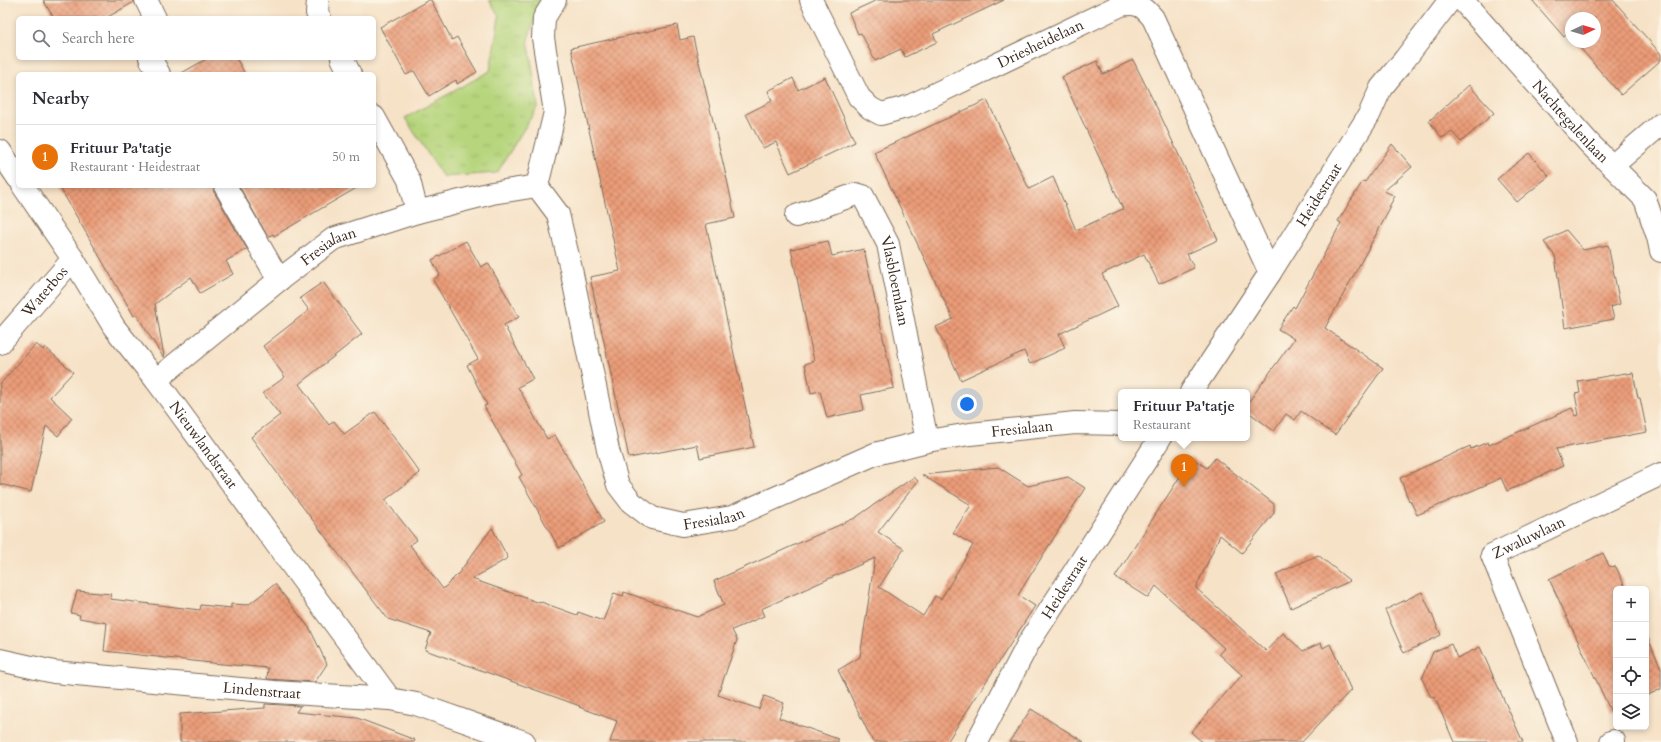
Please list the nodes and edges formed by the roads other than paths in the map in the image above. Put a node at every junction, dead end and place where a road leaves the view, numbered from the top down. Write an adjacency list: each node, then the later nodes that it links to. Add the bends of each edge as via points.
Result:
1 (146, 0): 7 (street)
2 (318, 0): 8 (street, via 316,13)
3 (554, 0): 18 (street, via 544,18 543,38 555,112)
4 (811, 0): 25 (street, Driesheidelaan, via 859,97 881,114 910,106 1121,5 1138,4 1153,18)
5 (1450, 0): 25 (street, Heidestraat, via 1381,88 1369,115)
6 (1462, 0): 16 (street, Nachtegalenlaan, via 1588,143)
7 (154, 16)
8 (318, 16)
9 (151, 60): 11 (street)
10 (343, 60): 12 (street)
11 (158, 72)
12 (349, 72)
13 (376, 120): 21 (street, via 409,180)
14 (1661, 124): 16 (street)
15 (0, 151): 17 (street)
16 (1612, 166): 23 (street, Nachtegalenlaan, via 1645,199)
17 (16, 175)
18 (537, 186): 21 (street, Fresialaan, via 492,193); 31 (street, Fresialaan, via 558,214 608,450 618,485 631,502 652,518 683,524 732,517 875,454)
19 (24, 188): 24 (street, Nieuwlandstraat)
20 (226, 188): 26 (street)
21 (417, 212): 26 (street, Fresialaan, via 333,239)
22 (796, 216): 31 (street, Vlasbloemlaan, via 856,194 864,196 888,244)
23 (1661, 251)
24 (73, 259): 27 (street, Waterbos); 28 (street, Nieuwlandstraat, via 114,327)
25 (1270, 273): 29 (street, Heidestraat)
26 (279, 280): 28 (street, Fresialaan)
27 (0, 343)
28 (156, 380): 35 (street, Nieuwlandstraat)
29 (1193, 389)
30 (1118, 424): 31 (street, Fresialaan, via 1075,423)
31 (927, 441)
32 (1158, 441): 37 (street, Heidestraat, via 1028,644)
33 (1661, 474): 38 (street, Zwaluwlaan, via 1492,555)
34 (0, 660): 35 (street, Lindenstraat, via 62,673 275,692)
35 (390, 699): 36 (street, Lindenstraat, via 416,704)
36 (521, 741)
37 (977, 742)
38 (1567, 742)

